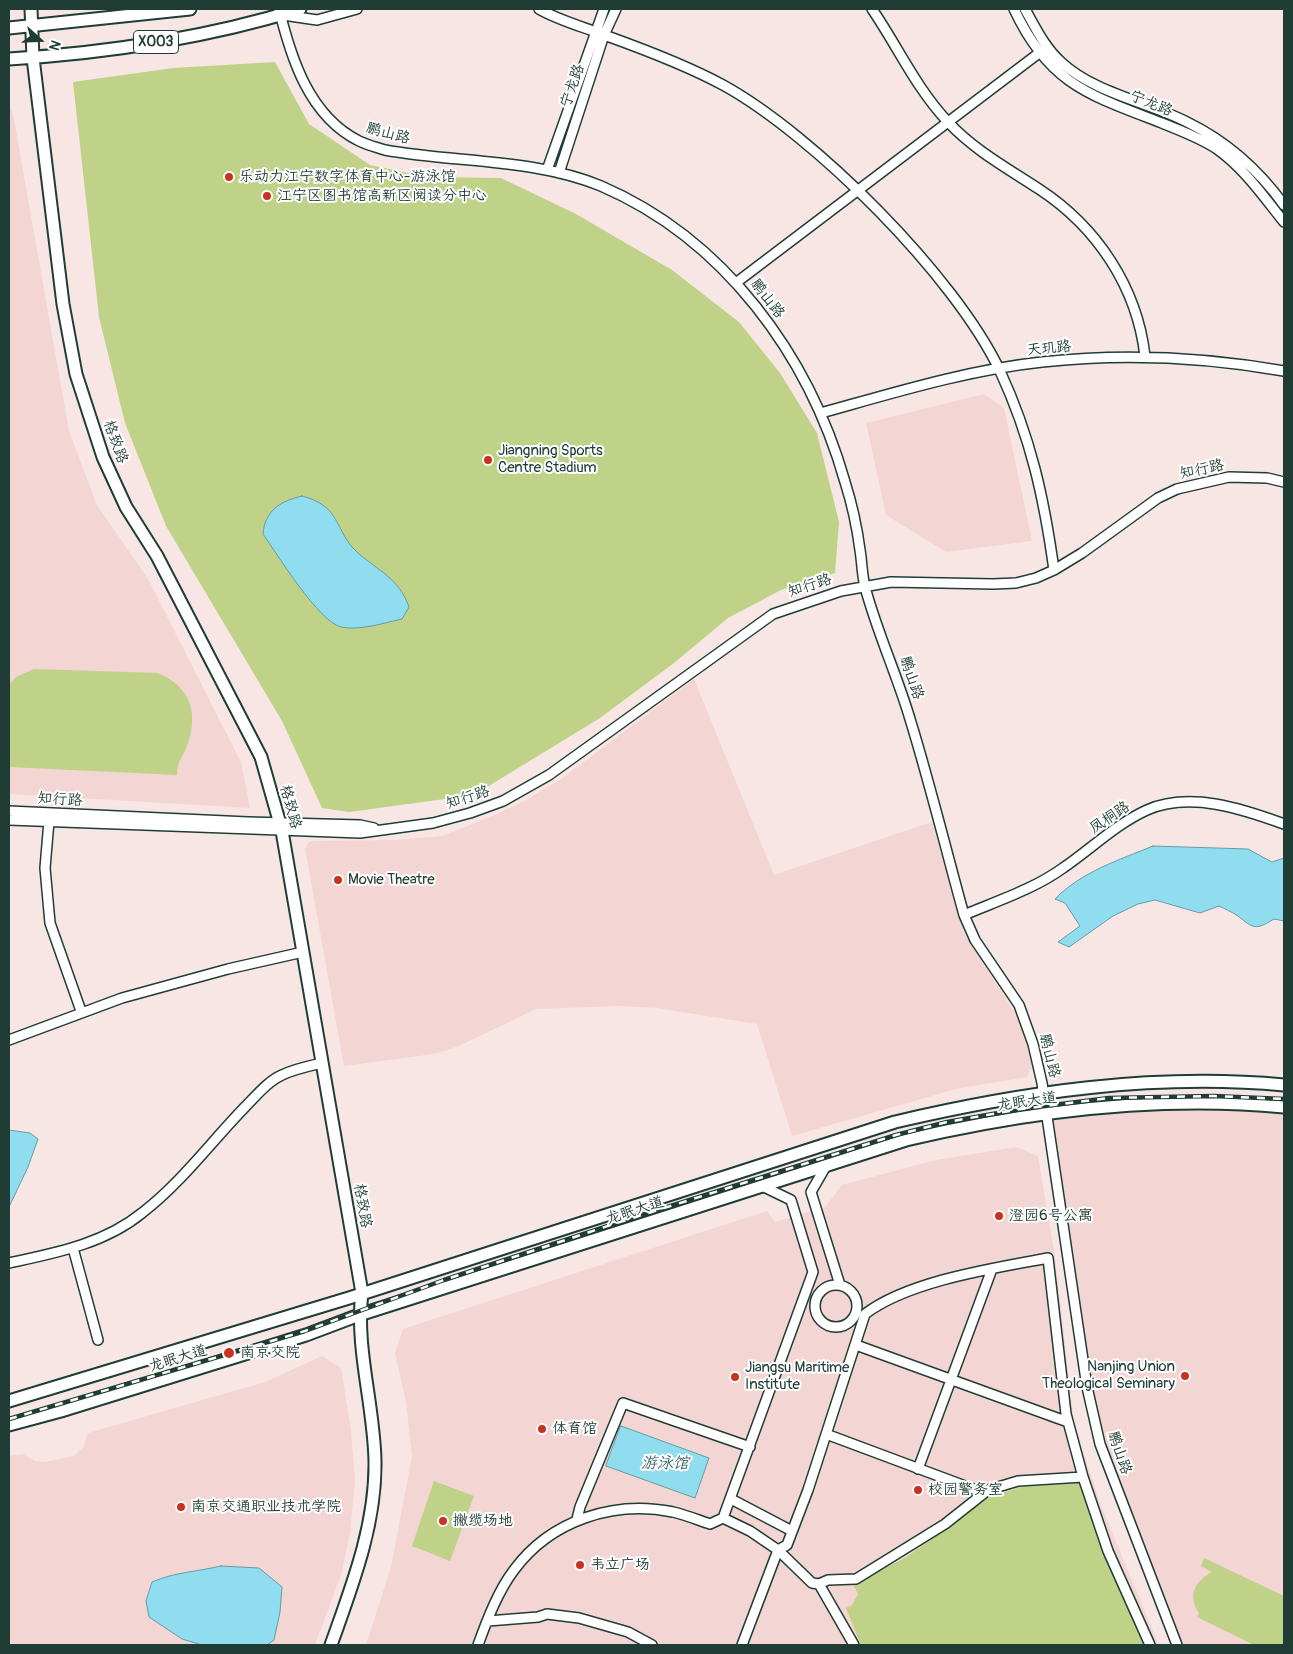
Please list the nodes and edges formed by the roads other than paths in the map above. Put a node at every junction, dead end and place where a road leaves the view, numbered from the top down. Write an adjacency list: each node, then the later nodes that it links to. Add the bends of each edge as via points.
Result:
1 (31, 9): 12 (main road, 格致路)
2 (190, 9): 12 (main road, X003)
3 (300, 9): 11 (main road, X003)
4 (357, 9): 11 (street, via 316,20)
5 (539, 9): 14 (street)
6 (604, 9): 14 (street, 宁龙路)
7 (616, 9): 15 (street, 宁龙路)
8 (872, 9): 20 (street, via 920,88)
9 (1014, 9): 17 (street, 宁龙路)
10 (1025, 9): 16 (street, 宁龙路)
11 (280, 12): 18 (main road, X003, via 193,36); 21 (street, 鹏山路, via 289,51 313,98 343,131 359,141 384,150 414,155)
12 (31, 25): 13 (main road, X003); 18 (main road, 格致路)
13 (9, 28)
14 (594, 32): 15 (street); 21 (street, 宁龙路)
15 (604, 35): 22 (street, 宁龙路); 23 (street, via 714,80 759,106)
16 (1047, 47): 17 (street); 24 (street, 宁龙路, via 1061,63 1096,84 1186,121 1227,145 1259,174)
17 (1038, 52): 20 (street); 25 (street, 宁龙路, via 1056,72 1081,90 1218,149 1249,178)
18 (34, 58): 19 (main road, X003); 38 (main road, 格致路, via 63,304 76,374 103,457 126,507 157,556 260,757)
19 (9, 59)
20 (948, 122): 23 (street); 27 (street, via 992,160 1059,204 1095,239 1112,260 1125,286 1143,335)
21 (547, 170): 22 (street, 鹏山路)
22 (559, 173): 26 (street, 鹏山路, via 600,186 646,210 685,236)
23 (858, 191): 26 (street); 28 (street, via 964,313)
24 (1284, 205)
25 (1284, 222)
26 (737, 282): 30 (street, 鹏山路, via 778,336)
27 (1145, 356): 28 (street, 天玑路, via 1041,362); 29 (street, 天玑路, via 1221,361)
28 (999, 369): 30 (street, 天玑路); 32 (street, via 1034,459)
29 (1284, 371)
30 (821, 413): 33 (street, 鹏山路, via 846,485)
31 (1284, 482): 32 (street, 知行路, via 1229,477 1177,489 1158,498)
32 (1054, 570): 33 (street, 知行路, via 1016,583 891,582)
33 (865, 586): 38 (street, 知行路, via 842,590 773,614 549,775 503,801 433,823 379,829 360,825); 39 (street, 鹏山路, via 910,719)
34 (9, 811): 38 (street, 知行路)
35 (9, 820): 36 (street, 知行路)
36 (49, 821): 38 (street, 知行路); 41 (street, via 45,868 50,922)
37 (1284, 824): 39 (street, 凤桐路, via 1218,804 1181,803 1148,809 1035,885)
38 (280, 827): 40 (main road, 格致路)
39 (964, 916): 45 (street, 鹏山路, via 975,940 1019,1005 1033,1044)
40 (303, 952): 41 (street, via 228,969); 43 (main road, 格致路)
41 (81, 1011): 42 (street)
42 (9, 1040)
43 (322, 1063): 50 (street, via 280,1075 261,1090 165,1194 142,1214 117,1230); 54 (main road, 格致路)
44 (1284, 1085): 45 (main road, 龙眠大道, via 1186,1082 1127,1084)
45 (1043, 1093): 47 (street, 鹏山路); 54 (main road, 龙眠大道, via 895,1122)
46 (1284, 1107): 47 (main road, 龙眠大道, via 1197,1103 1128,1105)
47 (1046, 1114): 48 (main road, 龙眠大道, via 966,1126 906,1140); 83 (street, 鹏山路, via 1093,1417 1100,1444)
48 (826, 1166): 49 (main road, 龙眠大道); 53 (street, via 811,1192)
49 (762, 1186): 55 (street, via 791,1200 813,1272); 58 (main road, 龙眠大道)
50 (73, 1248): 51 (street); 59 (street)
51 (9, 1263)
52 (992, 1269): 57 (street, via 911,1289); 61 (street); 63 (street, via 1048,1258)
53 (840, 1285): 56 (street, via 826,1288); 57 (street, via 856,1297)
54 (362, 1293): 58 (main road, 格致路); 62 (main road, 龙眠大道)
55 (805, 1294): 56 (street); 66 (street)
56 (816, 1299): 57 (street, via 816,1313 820,1320 832,1327 845,1326)
57 (861, 1312): 60 (street)
58 (359, 1315): 64 (main road, 龙眠大道, via 287,1341 62,1411); 77 (main road, 格致路, via 373,1415 375,1490 364,1546)
59 (98, 1340)
60 (856, 1345): 61 (street); 65 (street)
61 (951, 1380): 63 (street); 67 (street)
62 (9, 1401)
63 (1068, 1422): 68 (street)
64 (9, 1424)
65 (826, 1434): 67 (street); 73 (street)
66 (750, 1447): 70 (street); 72 (street, via 623,1403)
67 (918, 1469): 69 (street)
68 (1083, 1477): 69 (street, via 1018,1481); 82 (street, via 1108,1550)
69 (984, 1493): 75 (street, via 945,1524 856,1579 828,1580)
70 (731, 1499): 71 (street); 73 (street)
71 (723, 1518): 72 (street, via 710,1524 673,1512 634,1509 601,1512); 74 (street)
72 (577, 1519): 76 (street, via 540,1542 513,1570)
73 (792, 1532): 74 (street, via 787,1545)
74 (778, 1550): 75 (street, via 812,1583); 80 (street)
75 (819, 1584): 81 (street)
76 (488, 1621): 78 (street); 79 (street, via 547,1614 571,1617 628,1632)
77 (331, 1645)
78 (478, 1645)
79 (652, 1645)
80 (742, 1645)
81 (854, 1645)
82 (1150, 1645)
83 (1177, 1645)

